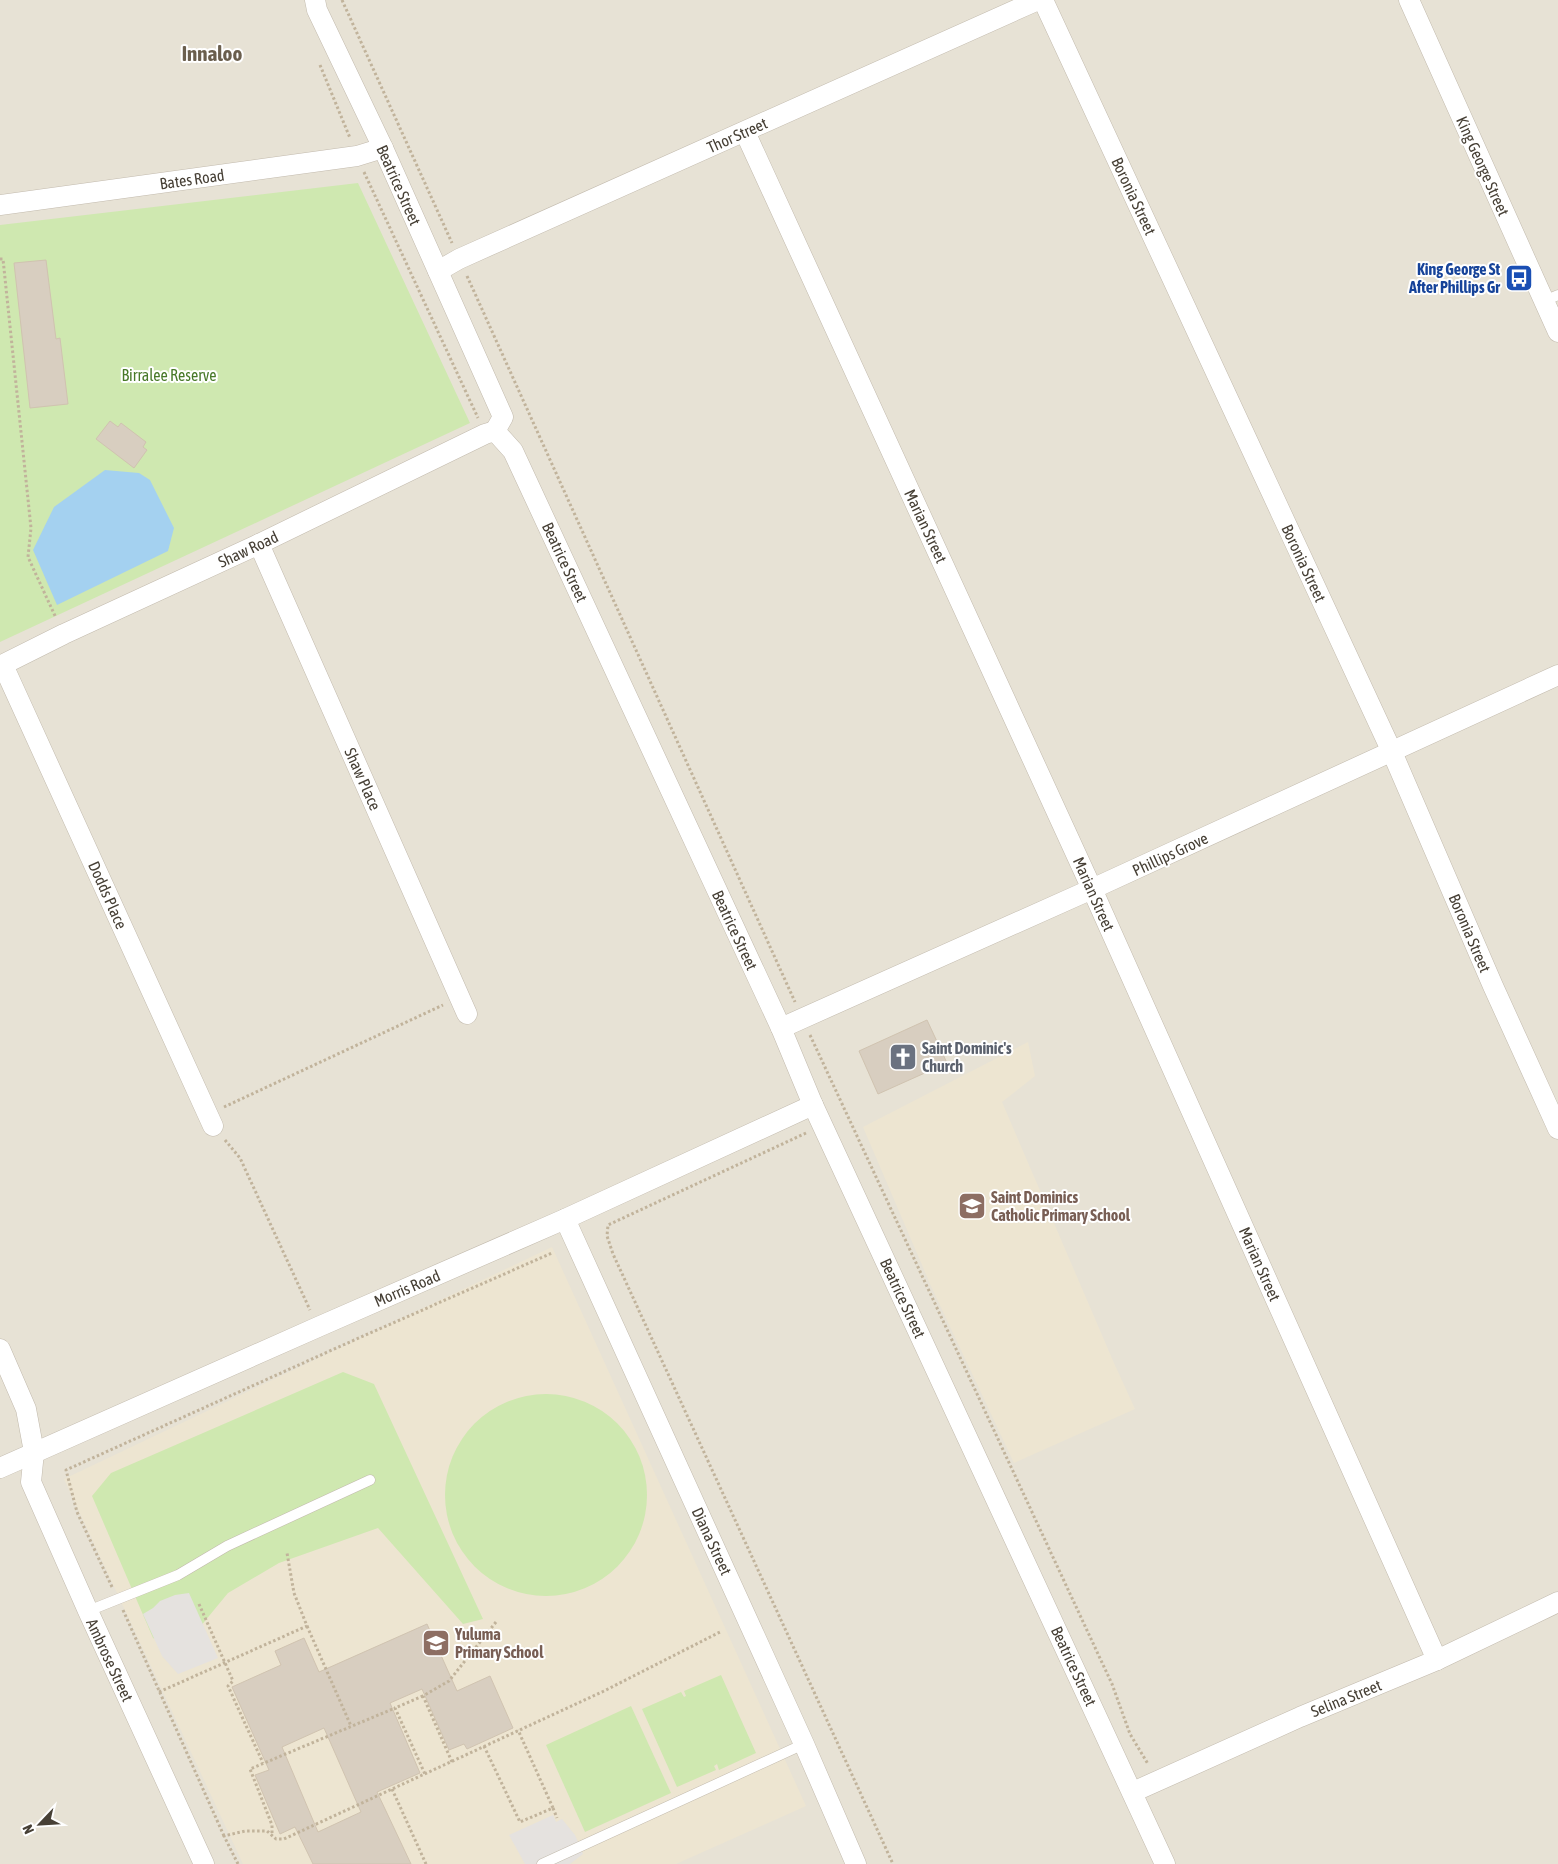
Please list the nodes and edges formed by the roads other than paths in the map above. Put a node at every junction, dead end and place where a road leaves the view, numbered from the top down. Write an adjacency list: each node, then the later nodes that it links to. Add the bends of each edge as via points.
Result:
1 (315, 0): 6 (street, Beatrice Street)
2 (1038, 0): 5 (street, Thor Street)
3 (1043, 0): 15 (street, Boronia Street)
4 (1409, 0): 9 (street, King George Street)
5 (745, 132): 8 (street, Thor Street); 16 (street, Marian Street)
6 (383, 148): 7 (street, Bates Road, via 357,156); 8 (street, Beatrice Street)
7 (0, 204)
8 (438, 271): 11 (street, Beatrice Street, via 503,417)
9 (1551, 298): 10 (street, King George Street)
10 (1558, 332)
11 (490, 432): 12 (street, Shaw Road); 18 (street, Beatrice Street, via 514,451)
12 (259, 544): 13 (street, Shaw Road); 17 (street, Shaw Place)
13 (1, 665): 20 (street, Dodds Place)
14 (1558, 675): 15 (street, Phillips Grove)
15 (1392, 752): 16 (street, Phillips Grove); 21 (street, Boronia Street, via 1492,986)
16 (1092, 889): 18 (street, Phillips Grove); 29 (street, Marian Street)
17 (463, 1006)
18 (781, 1028): 19 (street, Beatrice Street)
19 (813, 1105): 22 (street, Morris Road); 31 (street, Beatrice Street)
20 (211, 1120)
21 (1558, 1129)
22 (565, 1219): 24 (street, Morris Road); 30 (street, Diana Street)
23 (0, 1349): 24 (street, Ambrose Street, via 26,1409)
24 (34, 1452): 25 (street, Morris Road); 28 (street, Ambrose Street, via 31,1482)
25 (0, 1468)
26 (370, 1480): 28 (lane, via 227,1546 178,1574)
27 (1558, 1602): 29 (street, Selina Street)
28 (88, 1612): 32 (street, Ambrose Street)
29 (1437, 1660): 31 (street, Selina Street, via 1300,1716)
30 (804, 1744): 33 (lane); 34 (street, Diana Street)
31 (1133, 1792): 35 (street, Beatrice Street)
32 (204, 1864)
33 (542, 1864)
34 (856, 1864)
35 (1165, 1864)

